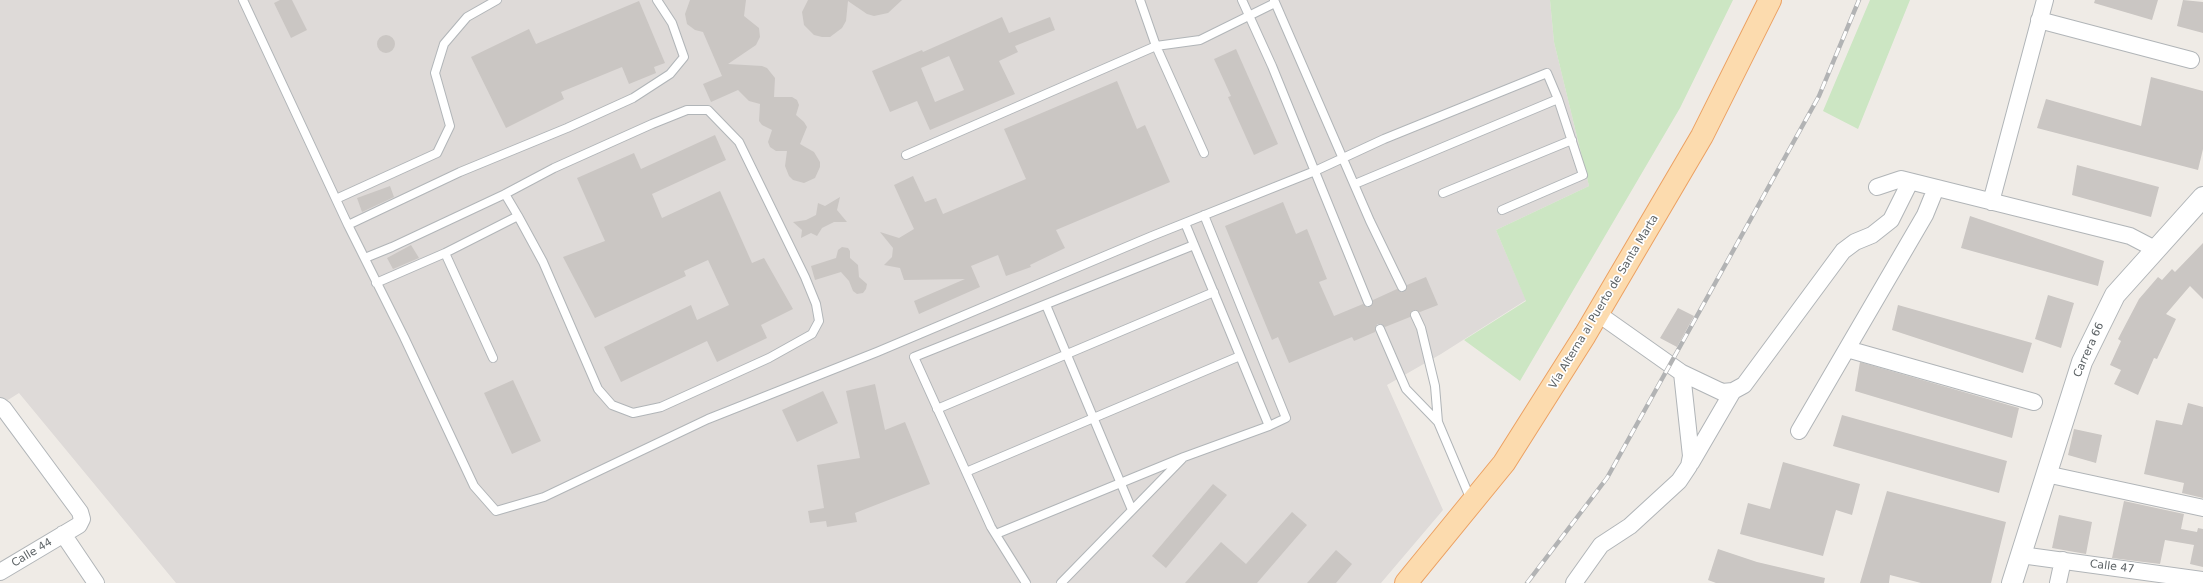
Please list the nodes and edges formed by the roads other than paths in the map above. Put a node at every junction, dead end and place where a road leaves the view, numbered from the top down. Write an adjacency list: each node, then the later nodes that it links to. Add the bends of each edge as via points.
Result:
1 (244, 0): 26 (lane)
2 (497, 0): 26 (lane, via 467,17 444,44 435,73 450,126 437,153)
3 (657, 0): 32 (lane, via 672,23 684,57 670,74 633,98 460,172)
4 (1140, 0): 11 (lane)
5 (1242, 0): 9 (lane)
6 (1770, 0): 43 (main road, Vía Alterna al Puerto de Santa Marta, via 1702,136)
7 (2045, 0): 10 (street)
8 (1275, 2): 9 (lane); 17 (lane)
9 (1249, 17): 11 (lane, via 1200,40); 18 (lane)
10 (2039, 20): 12 (street); 27 (street)
11 (1156, 46): 15 (lane); 16 (lane)
12 (2191, 60)
13 (1558, 99): 14 (lane); 17 (lane, via 1547,73); 20 (lane)
14 (1572, 140): 23 (lane); 28 (lane, via 1584,175)
15 (1204, 153)
16 (906, 156)
17 (1344, 157): 18 (lane); 20 (lane)
18 (1315, 171): 29 (lane); 40 (lane)
19 (1910, 182): 21 (street, via 1901,180); 22 (street); 50 (street, via 1891,220 1872,235 1855,242 1844,251 1744,385)
20 (1355, 184): 38 (lane)
21 (1877, 188)
22 (1936, 188): 27 (street); 45 (street, via 1925,215)
23 (1443, 193)
24 (505, 194): 30 (lane); 30 (lane, via 561,165 652,124 687,110 708,110 739,142 808,284 819,321 812,334 769,358 661,407 633,413 612,405 598,389 543,262); 36 (lane)
25 (2203, 197): 34 (street, Carrera 66)
26 (336, 199): 32 (lane)
27 (1991, 202): 34 (street, via 2130,236)
28 (1502, 210)
29 (1204, 215): 31 (lane); 56 (lane, via 1287,416)
30 (518, 216): 35 (lane)
31 (1185, 222): 33 (lane); 37 (lane, via 877,352 708,419 544,497 496,511 474,486)
32 (348, 225): 36 (lane)
33 (1194, 245): 39 (lane); 41 (lane)
34 (2155, 249): 61 (street, Carrera 66, via 2115,295 2082,362)
35 (445, 253): 37 (lane); 48 (lane)
36 (365, 258): 37 (lane)
37 (376, 282)
38 (1402, 287)
39 (1214, 292): 46 (lane); 47 (lane)
40 (1368, 302)
41 (1046, 304): 46 (lane); 53 (lane, via 914,357)
42 (1415, 314): 55 (lane, via 1421,328 1435,386)
43 (1598, 314): 49 (street); 63 (main road, Vía Alterna al Puerto de Santa Marta, via 1504,463)
44 (1380, 329): 55 (lane, via 1406,389)
45 (1847, 349): 51 (street); 57 (street)
46 (1067, 354): 53 (lane); 54 (lane)
47 (1240, 356): 54 (lane); 56 (lane)
48 (493, 358)
49 (1682, 373): 50 (street, via 1722,392); 59 (street, via 1692,456)
50 (1733, 391): 59 (street)
51 (2034, 402)
52 (0, 406): 66 (street, Calle 44, via 80,512 82,519 79,525)
53 (937, 409): 60 (lane)
54 (1094, 418): 60 (lane); 62 (lane)
55 (1438, 422): 63 (lane)
56 (1269, 426): 58 (lane)
57 (1799, 431)
58 (1184, 457): 62 (lane); 65 (lane)
59 (1689, 466): 76 (street, via 1679,481 1630,526 1602,545)
60 (966, 472): 67 (lane)
61 (2046, 474): 64 (street); 68 (street, Carrera 66)
62 (1120, 483): 65 (lane); 67 (lane)
63 (1472, 502): 75 (main road, Vía Alterna al Puerto de Santa Marta)
64 (2203, 508)
65 (1132, 510): 74 (lane)
66 (63, 534): 70 (street, Calle 44); 72 (street)
67 (996, 534): 73 (lane)
68 (2021, 555): 69 (street, Calle 47); 77 (street, Carrera 66)
69 (2063, 560): 71 (street, Calle 47); 78 (street)
70 (0, 572)
71 (2203, 580)
72 (96, 583)
73 (1026, 583)
74 (1061, 583)
75 (1406, 583)
76 (1574, 583)
77 (2012, 583)
78 (2058, 583)

